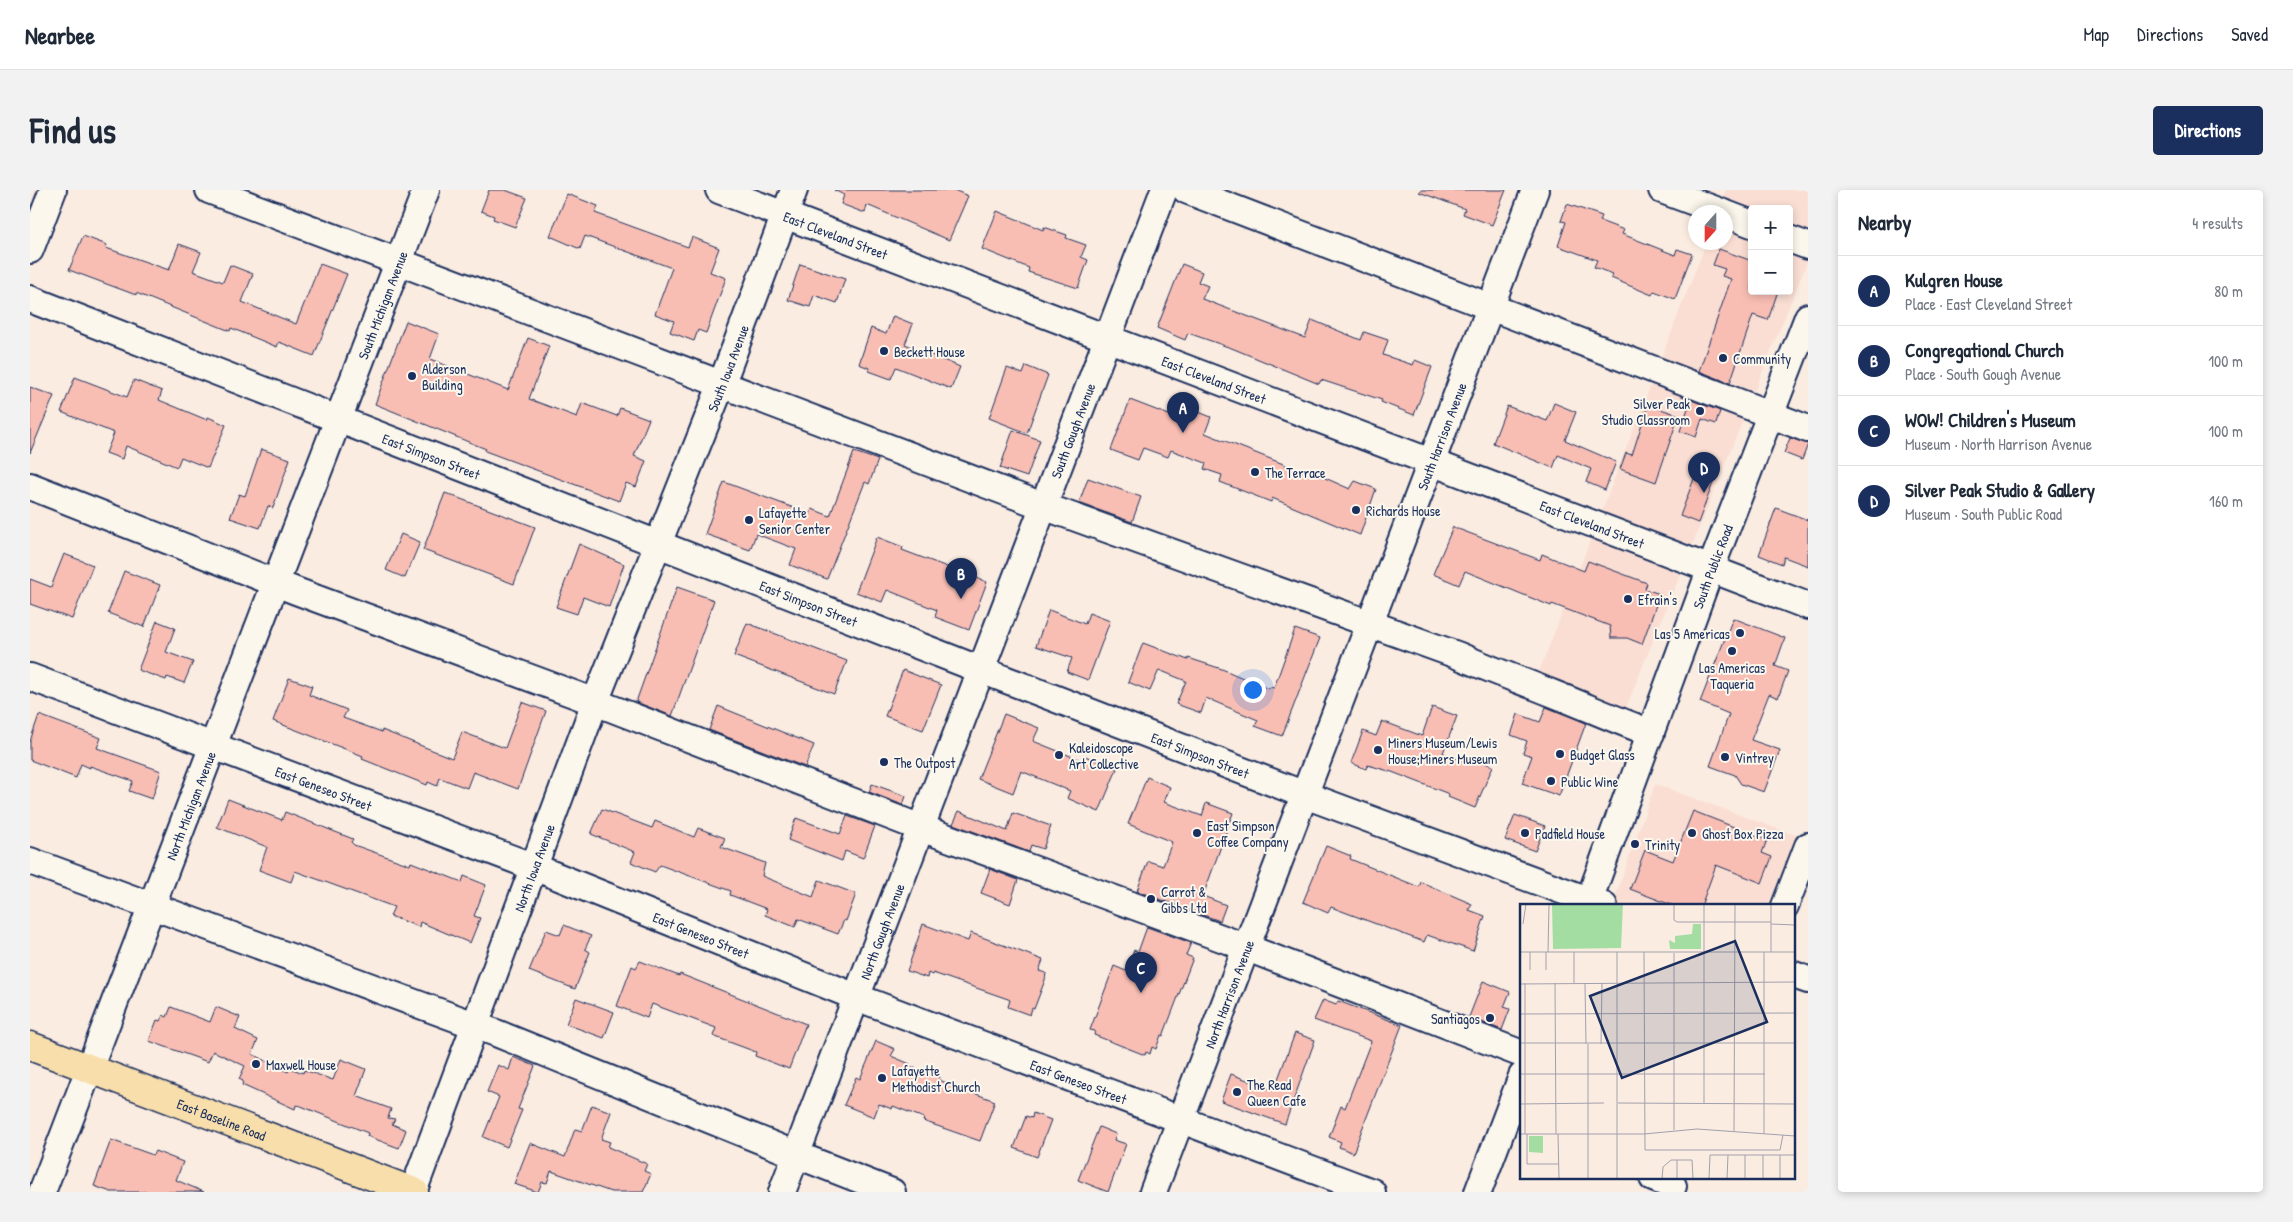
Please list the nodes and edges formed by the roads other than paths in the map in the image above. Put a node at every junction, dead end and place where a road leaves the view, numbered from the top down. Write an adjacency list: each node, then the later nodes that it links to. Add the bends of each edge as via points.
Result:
1 (53, 190): 16 (street)
2 (209, 190): 17 (street)
3 (426, 190): 17 (street, South Michigan Avenue)
4 (718, 190): 11 (street, East Cleveland Street)
5 (794, 190): 11 (street, South Iowa Avenue)
6 (1164, 190): 21 (street, South Gough Avenue)
7 (1186, 190): 19 (street)
8 (1535, 190): 19 (street, South Harrison Avenue)
9 (1662, 190): 10 (street)
10 (1702, 205)
11 (784, 215): 21 (street, East Cleveland Street); 22 (street, South Iowa Avenue)
12 (1733, 217): 13 (street)
13 (1748, 222)
14 (1793, 240): 15 (street)
15 (1808, 246)
16 (30, 250)
17 (397, 261): 22 (street); 24 (street, South Michigan Avenue)
18 (30, 299): 24 (street, East Simpson Street)
19 (1490, 306): 23 (street); 26 (street, South Harrison Avenue)
20 (1808, 317): 23 (street, South Public Road)
21 (1107, 339): 26 (street, East Cleveland Street); 28 (street, South Gough Avenue)
22 (722, 383): 28 (street); 29 (street, South Iowa Avenue)
23 (1770, 415): 25 (street); 30 (street, South Public Road)
24 (338, 420): 29 (street, East Simpson Street); 31 (street, North Michigan Avenue)
25 (1808, 429)
26 (1429, 463): 30 (street, East Cleveland Street); 33 (street, South Harrison Avenue)
27 (30, 486): 31 (street)
28 (1043, 506): 33 (street); 34 (street, South Gough Avenue)
29 (657, 544): 34 (street, East Simpson Street); 36 (street, North Iowa Avenue)
30 (1711, 568): 32 (street, East Cleveland Street); 37 (street, South Public Road)
31 (275, 584): 36 (street); 38 (street, North Michigan Avenue)
32 (1808, 606)
33 (1369, 623): 37 (street); 39 (street, South Harrison Avenue)
34 (981, 670): 39 (street, East Simpson Street); 40 (street, North Gough Avenue)
35 (30, 677): 38 (street, East Geneseo Street)
36 (595, 702): 40 (street); 43 (street, North Iowa Avenue)
37 (1651, 733): 44 (street, South Public Road)
38 (212, 745): 43 (street, East Geneseo Street); 46 (street, North Michigan Avenue)
39 (1305, 795): 44 (street, East Simpson Street); 47 (street, North Harrison Avenue)
40 (921, 828): 47 (street); 50 (street, North Gough Avenue)
41 (1808, 846): 45 (street)
42 (30, 861): 46 (street)
43 (534, 867): 50 (street, East Geneseo Street); 51 (street, North Iowa Avenue)
44 (1594, 904)
45 (1786, 904)
46 (152, 907): 51 (street); 54 (street, North Michigan Avenue)
47 (1246, 948): 53 (street); 56 (street, North Harrison Avenue)
48 (1796, 976): 49 (street)
49 (1808, 980)
50 (856, 997): 56 (street, East Geneseo Street); 58 (street, North Gough Avenue)
51 (473, 1025): 58 (street); 61 (street, North Iowa Avenue)
52 (30, 1046): 54 (main road, East Baseline Road)
53 (1520, 1053)
54 (88, 1068): 60 (street, North Michigan Avenue); 61 (main road, East Baseline Road)
55 (1520, 1088): 57 (street)
56 (1180, 1119): 59 (street, East Geneseo Street); 64 (street, North Harrison Avenue)
57 (1514, 1123): 66 (street)
58 (797, 1156): 62 (street, North Gough Avenue); 63 (street)
59 (1314, 1182): 65 (street, East Geneseo Street)
60 (42, 1192)
61 (413, 1192)
62 (782, 1192)
63 (892, 1192)
64 (1153, 1192)
65 (1372, 1192)
66 (1478, 1192)

